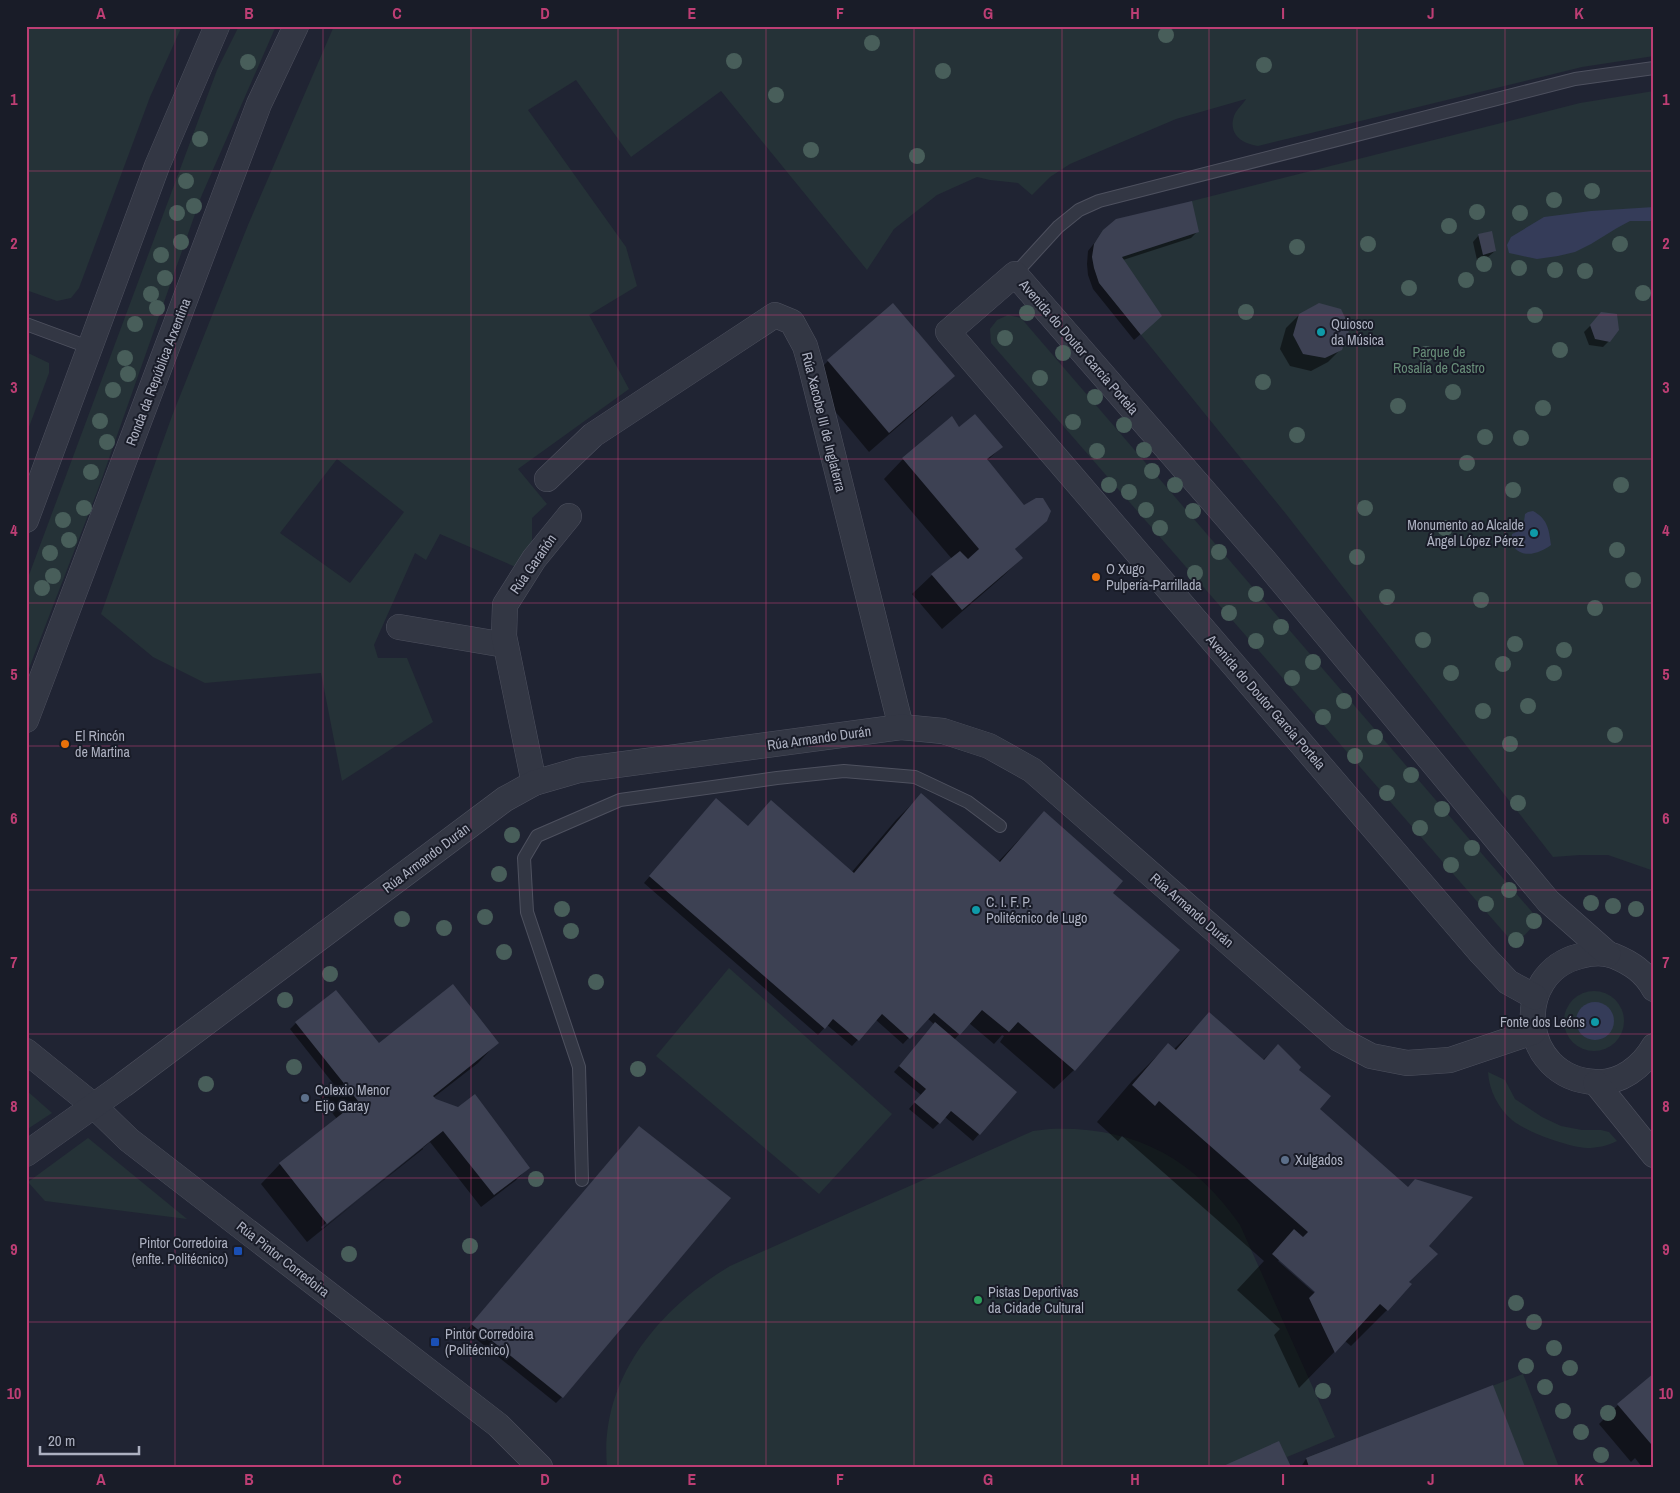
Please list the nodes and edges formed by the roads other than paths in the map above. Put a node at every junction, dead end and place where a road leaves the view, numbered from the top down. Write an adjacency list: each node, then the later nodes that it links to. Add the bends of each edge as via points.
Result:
1 (217, 26): 6 (street, via 157,166)
2 (296, 26): 12 (street, Ronda da República Arxentina, via 259,104)
3 (1654, 68): 4 (lane, via 1575,79 1099,201 1079,210 1058,227)
4 (1016, 274): 16 (street, Avenida do Doutor García Portela, via 1264,560 1548,901); 18 (street, Avenida do Doutor García Portela, via 948,332 1481,953 1508,982)
5 (26, 324): 6 (lane)
6 (91, 348): 9 (street)
7 (547, 479): 13 (street, Rúa Xacobe III de Inglaterra, via 593,435 775,315 792,322 811,366)
8 (569, 516): 11 (street, Rúa Garañón, via 534,558 505,605)
9 (26, 520)
10 (399, 627): 11 (street)
11 (505, 645): 14 (street, Rúa Garañón)
12 (26, 720)
13 (902, 727): 14 (street, Rúa Armando Durán, via 579,770); 19 (street, Rúa Armando Durán, via 943,731 989,746 1032,770 1339,1039 1370,1056 1407,1063 1450,1060)
14 (534, 783): 23 (street, Rúa Armando Durán, via 505,800)
15 (1000, 826): 26 (lane, via 968,802 915,777 844,771 620,800 538,836 524,858 527,912 579,1067)
16 (1608, 954): 17 (street, via 1629,962 1643,973); 18 (street, via 1590,953 1556,967)
17 (1654, 990)
18 (1535, 997): 19 (street)
19 (1533, 1032): 22 (street, via 1550,1062 1563,1073)
20 (1654, 1046): 22 (street, via 1649,1056 1626,1075 1612,1081)
21 (26, 1051): 23 (street, Rúa Pintor Corredoira)
22 (1596, 1082): 25 (street)
23 (94, 1106): 24 (street, Rúa Armando Durán); 27 (street, Rúa Pintor Corredoira, via 129,1140 498,1425)
24 (26, 1154)
25 (1654, 1155)
26 (582, 1180)
27 (540, 1467)

